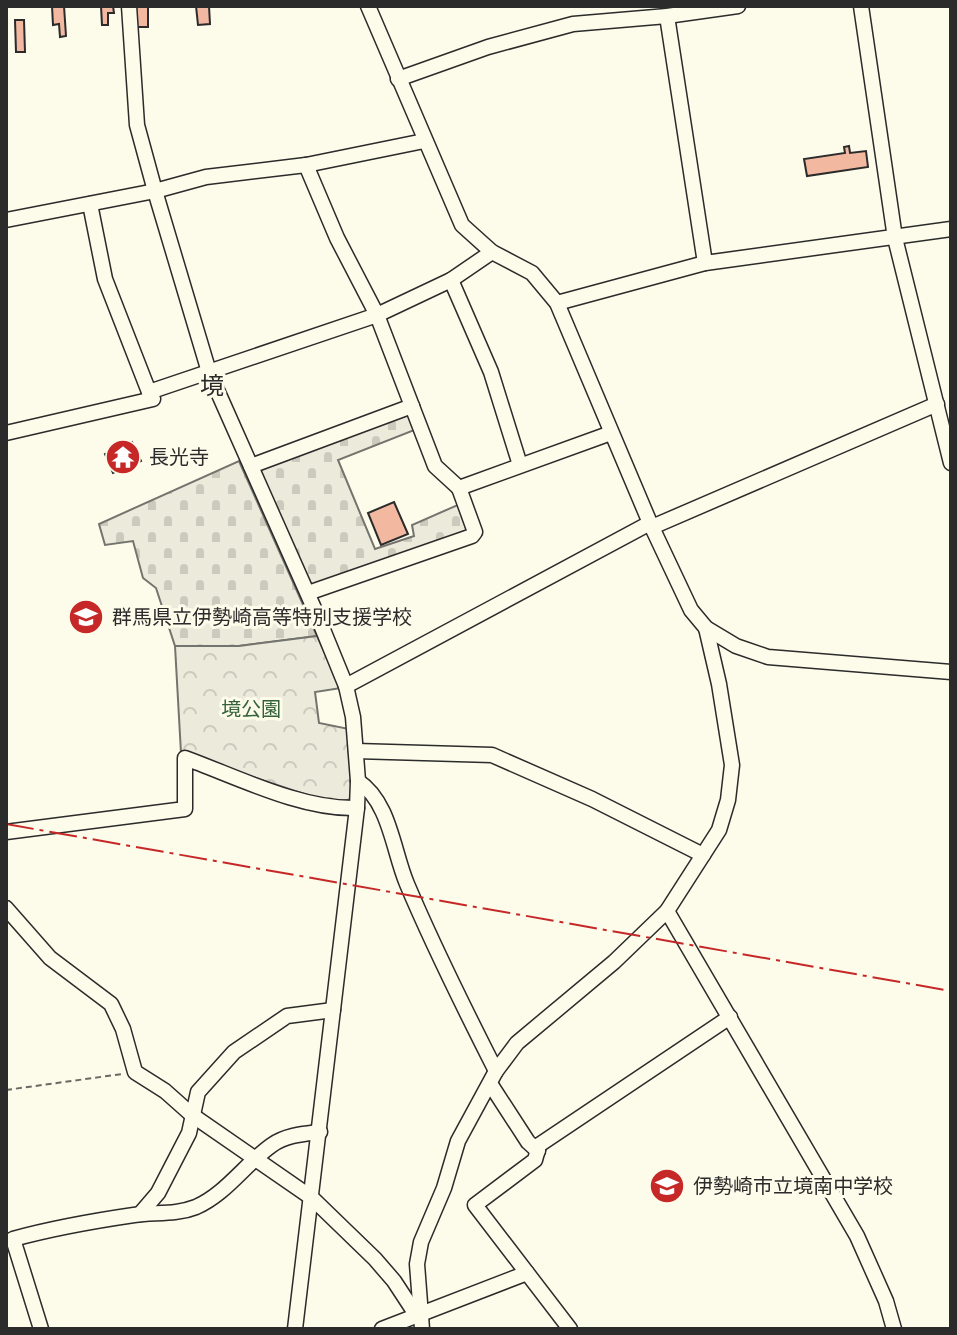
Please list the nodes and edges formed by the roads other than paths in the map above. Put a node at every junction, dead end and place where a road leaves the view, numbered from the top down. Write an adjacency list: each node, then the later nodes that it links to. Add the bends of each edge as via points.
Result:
1 (129, 6): 9 (street, via 137,125)
2 (368, 6): 6 (street)
3 (738, 6): 5 (street)
4 (861, 6): 13 (street)
5 (667, 16): 6 (street, via 561,26); 15 (street)
6 (398, 79): 7 (street)
7 (424, 141): 8 (street); 14 (street, via 462,225)
8 (306, 165): 9 (street, via 206,177); 18 (street)
9 (155, 191): 10 (street); 19 (street)
10 (90, 204): 11 (street); 20 (street, via 105,279)
11 (6, 220)
12 (951, 229): 13 (street)
13 (895, 238): 15 (street); 21 (street)
14 (492, 252): 16 (street); 17 (street, via 532,273)
15 (705, 263): 17 (street)
16 (451, 280): 18 (street); 26 (street, via 491,372)
17 (557, 303): 24 (street)
18 (377, 315): 19 (street); 22 (street)
19 (209, 372): 20 (street); 27 (street)
20 (149, 392): 23 (street, via 153,399)
21 (937, 404): 25 (street); 29 (street)
22 (412, 406): 27 (street); 28 (street, via 435,466)
23 (6, 433)
24 (611, 433): 26 (street); 29 (street)
25 (951, 463)
26 (520, 465): 28 (street)
27 (251, 466): 30 (street)
28 (459, 488): 30 (street, via 472,536)
29 (651, 525): 31 (street, via 691,610); 33 (street)
30 (308, 593): 33 (street)
31 (706, 628): 32 (street, via 768,657); 38 (street, via 732,765 719,830)
32 (951, 672)
33 (346, 686): 34 (street)
34 (356, 751): 35 (street); 38 (street, via 492,755)
35 (358, 781): 36 (street); 43 (street, via 369,788 389,829 405,881)
36 (357, 808): 37 (street, via 319,804 185,758 185,809); 41 (street)
37 (6, 832)
38 (703, 855): 40 (street)
39 (6, 908): 44 (street, via 50,958 111,1004 135,1072)
40 (667, 911): 42 (street); 43 (street, via 517,1043)
41 (333, 1010): 44 (street, via 287,1016 234,1052 198,1092); 45 (street)
42 (730, 1017): 46 (street, via 539,1145); 56 (street, via 857,1236)
43 (494, 1078): 46 (street); 51 (street, via 458,1141 421,1242)
44 (192, 1115): 47 (street); 49 (street, via 189,1133 158,1193)
45 (320, 1132): 47 (street, via 291,1136); 48 (street)
46 (538, 1151): 50 (street, via 535,1160 475,1205)
47 (257, 1158): 48 (street); 49 (street, via 196,1207)
48 (312, 1198): 51 (street, via 375,1259); 53 (street)
49 (140, 1214): 52 (street, via 13,1239)
50 (527, 1273): 51 (street); 55 (street)
51 (421, 1319): 54 (street)
52 (41, 1329)
53 (295, 1329)
54 (382, 1329)
55 (570, 1329)
56 (894, 1329)

